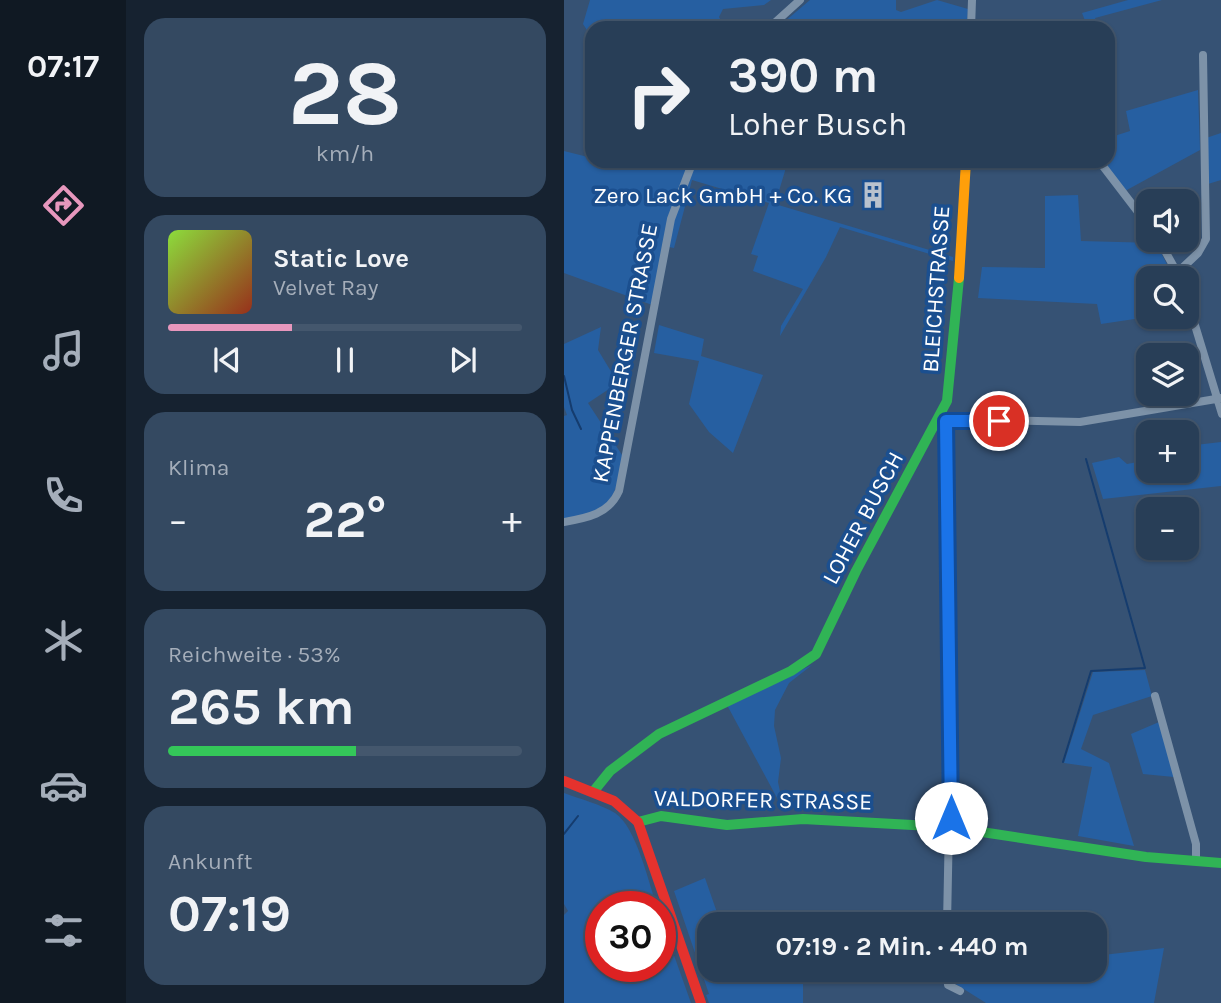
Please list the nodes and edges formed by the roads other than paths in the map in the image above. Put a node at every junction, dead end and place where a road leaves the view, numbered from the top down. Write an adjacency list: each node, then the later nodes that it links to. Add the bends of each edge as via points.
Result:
1 (800, 0): 3 (street)
2 (972, 0): 4 (street)
3 (777, 21)
4 (971, 21)
5 (1203, 55): 10 (street, via 1206,239)
6 (691, 168): 15 (street, KAPPENBERGER STRASSE, via 671,219 618,491 602,512)
7 (965, 168): 14 (street, BLEICHSTRASSE, via 949,392)
8 (1104, 168): 9 (street)
9 (1136, 209)
10 (1187, 266)
11 (1197, 329): 12 (street)
12 (1220, 399): 13 (street); 14 (street, via 1080,422)
13 (1221, 415)
14 (943, 419): 18 (street, LOHER BUSCH, via 856,571 817,654 659,734 610,771); 20 (street, BLEICHSTRASSE, via 952,672)
15 (564, 522)
16 (1155, 696): 21 (street, via 1196,844)
17 (564, 781): 18 (street)
18 (593, 792): 19 (street, via 623,806)
19 (638, 822): 20 (street, VALDORFER STRASSE, via 661,817 727,825 803,819); 26 (street)
20 (949, 827): 21 (street, VALDORFER STRASSE); 23 (street, BLEICHSTRASSE)
21 (1196, 861): 22 (street, VALDORFER STRASSE)
22 (1221, 863)
23 (947, 912)
24 (948, 982): 25 (street)
25 (960, 991)
26 (701, 1003)

